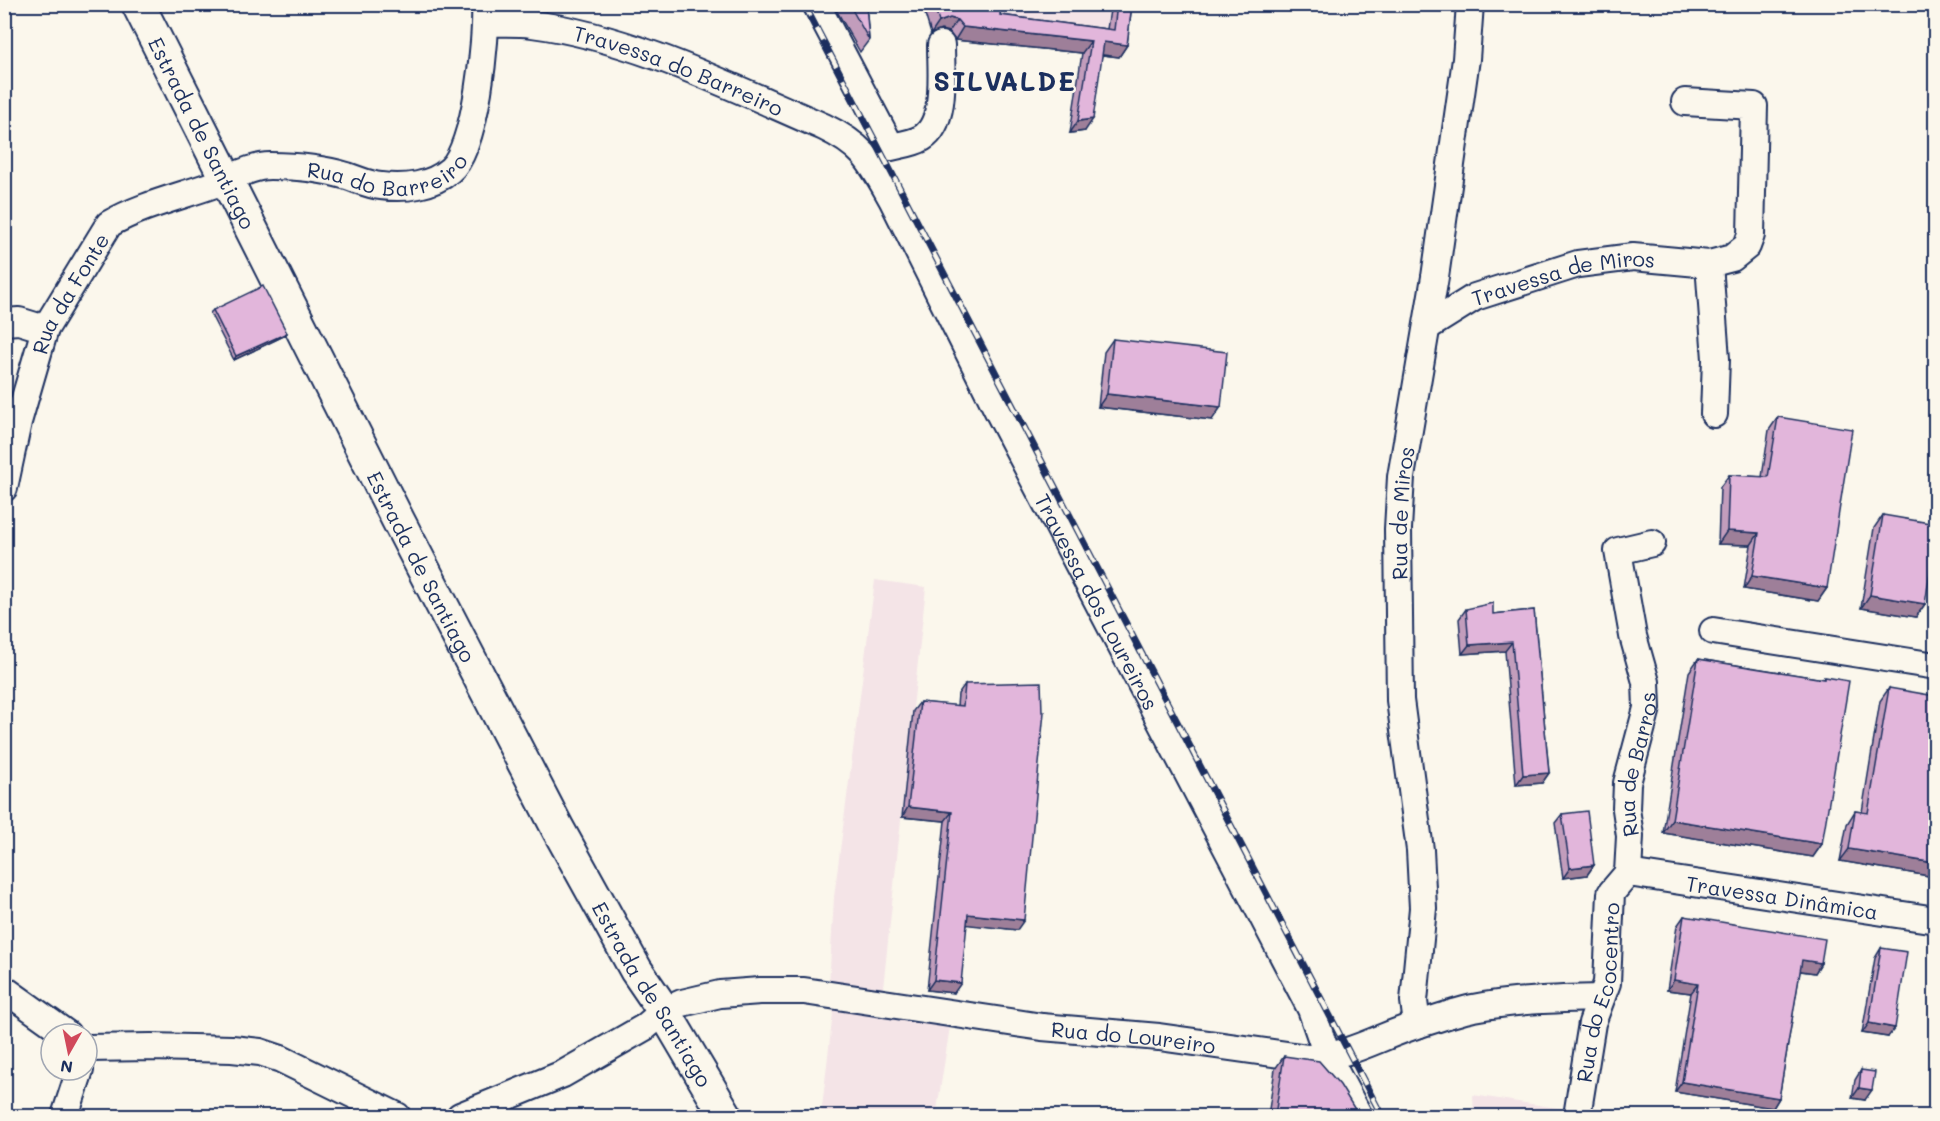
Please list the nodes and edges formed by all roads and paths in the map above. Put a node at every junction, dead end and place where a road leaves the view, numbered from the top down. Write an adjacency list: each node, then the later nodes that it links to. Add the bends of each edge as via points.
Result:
1 (138, 4): 8 (main road, Estrada de Santiago)
2 (816, 4): 5 (street, via 891,147 921,139 933,129 940,111)
3 (1470, 4): 11 (street, Rua de Miros, via 1466,59)
4 (485, 14): 7 (street, Travessa do Barreiro, via 592,36 642,52 824,127); 8 (street, Rua do Barreiro, via 467,143 452,169 442,176 425,184 381,186 346,176 268,166)
5 (941, 45)
6 (1685, 102): 9 (street, Travessa de Miros, via 1754,106 1751,235 1747,246 1732,258)
7 (860, 149): 26 (street, Travessa dos Loureiros, via 891,199 1311,1009)
8 (228, 180): 12 (street, Rua da Fonte, via 159,202 109,224); 22 (main road, Estrada de Santiago, via 558,829 636,970)
9 (1709, 264): 11 (street, Travessa de Miros, via 1633,257 1578,264 1474,297); 13 (street, via 1716,359)
10 (4, 322): 12 (street, via 19,321)
11 (1427, 327): 24 (street, Rua de Miros, via 1401,477 1398,529 1400,700 1420,850 1423,908 1414,1001)
12 (45, 329): 14 (street, Rua da Fonte)
13 (1714, 414)
14 (4, 488)
15 (1652, 543): 18 (street, Rua de Barros, via 1618,550 1633,636 1646,682 1647,708 1627,783)
16 (1713, 631): 17 (street)
17 (1935, 666)
18 (1628, 873): 19 (street, Travessa Dinâmica); 21 (street, Rua do Ecocentro, via 1611,893 1606,983)
19 (1935, 920)
20 (4, 989): 23 (street)
21 (1601, 998): 24 (street, Rua do Loureiro, via 1499,1004); 33 (street, Rua do Ecocentro, via 1592,1023)
22 (664, 1011): 26 (street, Rua do Loureiro, via 720,994 804,991 1042,1027); 30 (street, Rua do Loureiro, via 645,1027 563,1074); 31 (main road, Estrada de Santiago)
23 (51, 1022)
24 (1417, 1025): 26 (street, Rua do Loureiro)
25 (99, 1049): 29 (street, via 260,1052)
26 (1328, 1058): 32 (street, Travessa dos Loureiros)
27 (76, 1082): 28 (street)
28 (65, 1116)
29 (398, 1116)
30 (460, 1116)
31 (726, 1116)
32 (1359, 1116)
33 (1577, 1116)

